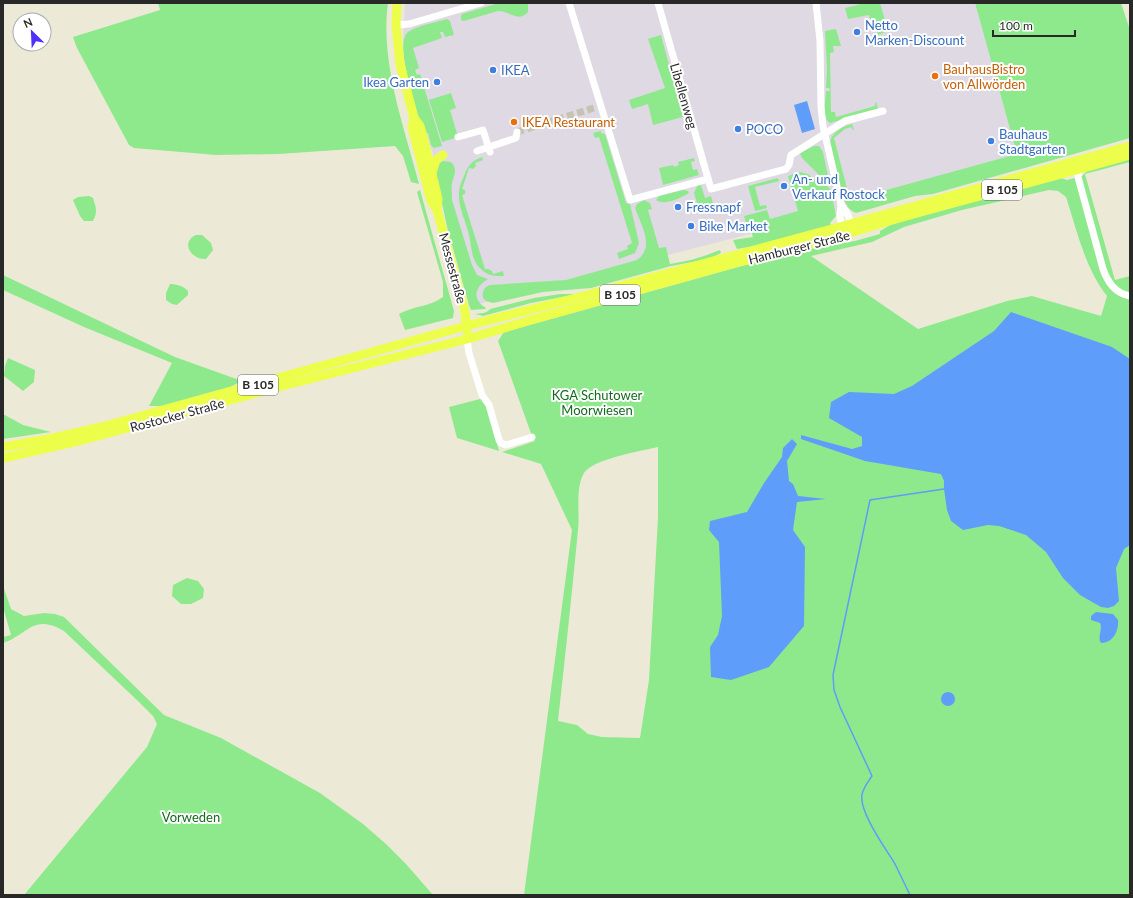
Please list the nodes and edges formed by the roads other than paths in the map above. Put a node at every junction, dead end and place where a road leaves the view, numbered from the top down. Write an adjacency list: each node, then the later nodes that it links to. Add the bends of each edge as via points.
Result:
1 (397, 3): 6 (main road, Messestraße)
2 (481, 3): 6 (street, via 409,24)
3 (569, 3): 19 (street, via 630,200)
4 (658, 3): 19 (street, Libellenweg)
5 (816, 3): 10 (street)
6 (396, 25): 8 (main road, Messestraße, via 400,64)
7 (883, 111): 10 (street, via 845,121)
8 (414, 118): 18 (main road, Messestraße, via 420,126); 20 (main road, Messestraße, via 412,127 431,201)
9 (517, 132): 13 (street, via 516,138)
10 (824, 134): 19 (street, Libellenweg, via 791,155 786,169 711,189); 21 (street, via 841,204 840,218)
11 (458, 137): 13 (street, via 483,130)
12 (1130, 146): 21 (main road, Hamburger Straße / B 105)
13 (489, 149): 14 (street)
14 (477, 150)
15 (443, 155): 18 (main road, via 436,160)
16 (1130, 155): 17 (main road, Hamburger Straße / B 105)
17 (1083, 168): 21 (main road, Hamburger Straße / B 105, via 888,222); 22 (street, via 1079,171 1078,177 1105,275 1113,288)
18 (431, 174): 20 (main road, Messestraße, via 438,199)
19 (708, 179)
20 (437, 210): 23 (main road, Messestraße, via 465,311)
21 (848, 230): 23 (main road, Hamburger Straße / B 105); 24 (main road, Hamburger Straße / B 105, via 773,255 743,261)
22 (1130, 296)
23 (466, 326): 24 (main road, Messestraße); 26 (main road, Rostocker Straße / B 105, via 105,426)
24 (468, 339): 25 (street, via 469,353 499,440 506,445); 27 (main road, Rostocker Straße / B 105, via 83,440)
25 (532, 437)
26 (3, 447)
27 (3, 458)

